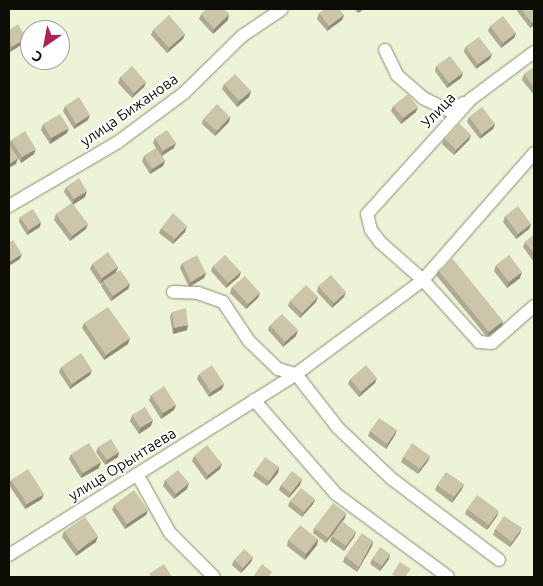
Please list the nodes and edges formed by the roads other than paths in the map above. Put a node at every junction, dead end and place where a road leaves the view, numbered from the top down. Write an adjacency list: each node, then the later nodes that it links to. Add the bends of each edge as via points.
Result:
1 (282, 9): 6 (street, улица Бижанова, via 242,36 184,93 118,142)
2 (385, 50): 4 (street, via 397,74 423,98 450,111)
3 (534, 52): 4 (street, Улица)
4 (471, 99): 7 (street, Улица, via 375,201 367,214 371,230)
5 (534, 153): 7 (street, улица Орынтаева)
6 (9, 206)
7 (423, 280): 9 (street, via 479,342 485,344 492,343); 10 (street, улица Орынтаева)
8 (173, 292): 10 (street, via 198,293 223,302 249,341 278,369)
9 (534, 306)
10 (296, 374): 11 (street, улица Орынтаева); 14 (street, via 338,428 392,479)
11 (254, 400): 12 (street, улица Орынтаева); 15 (street, via 336,494)
12 (137, 474): 13 (street, улица Орынтаева); 16 (street, via 170,533)
13 (9, 555)
14 (499, 560)
15 (427, 572): 17 (street)
16 (214, 577)
17 (448, 577)

